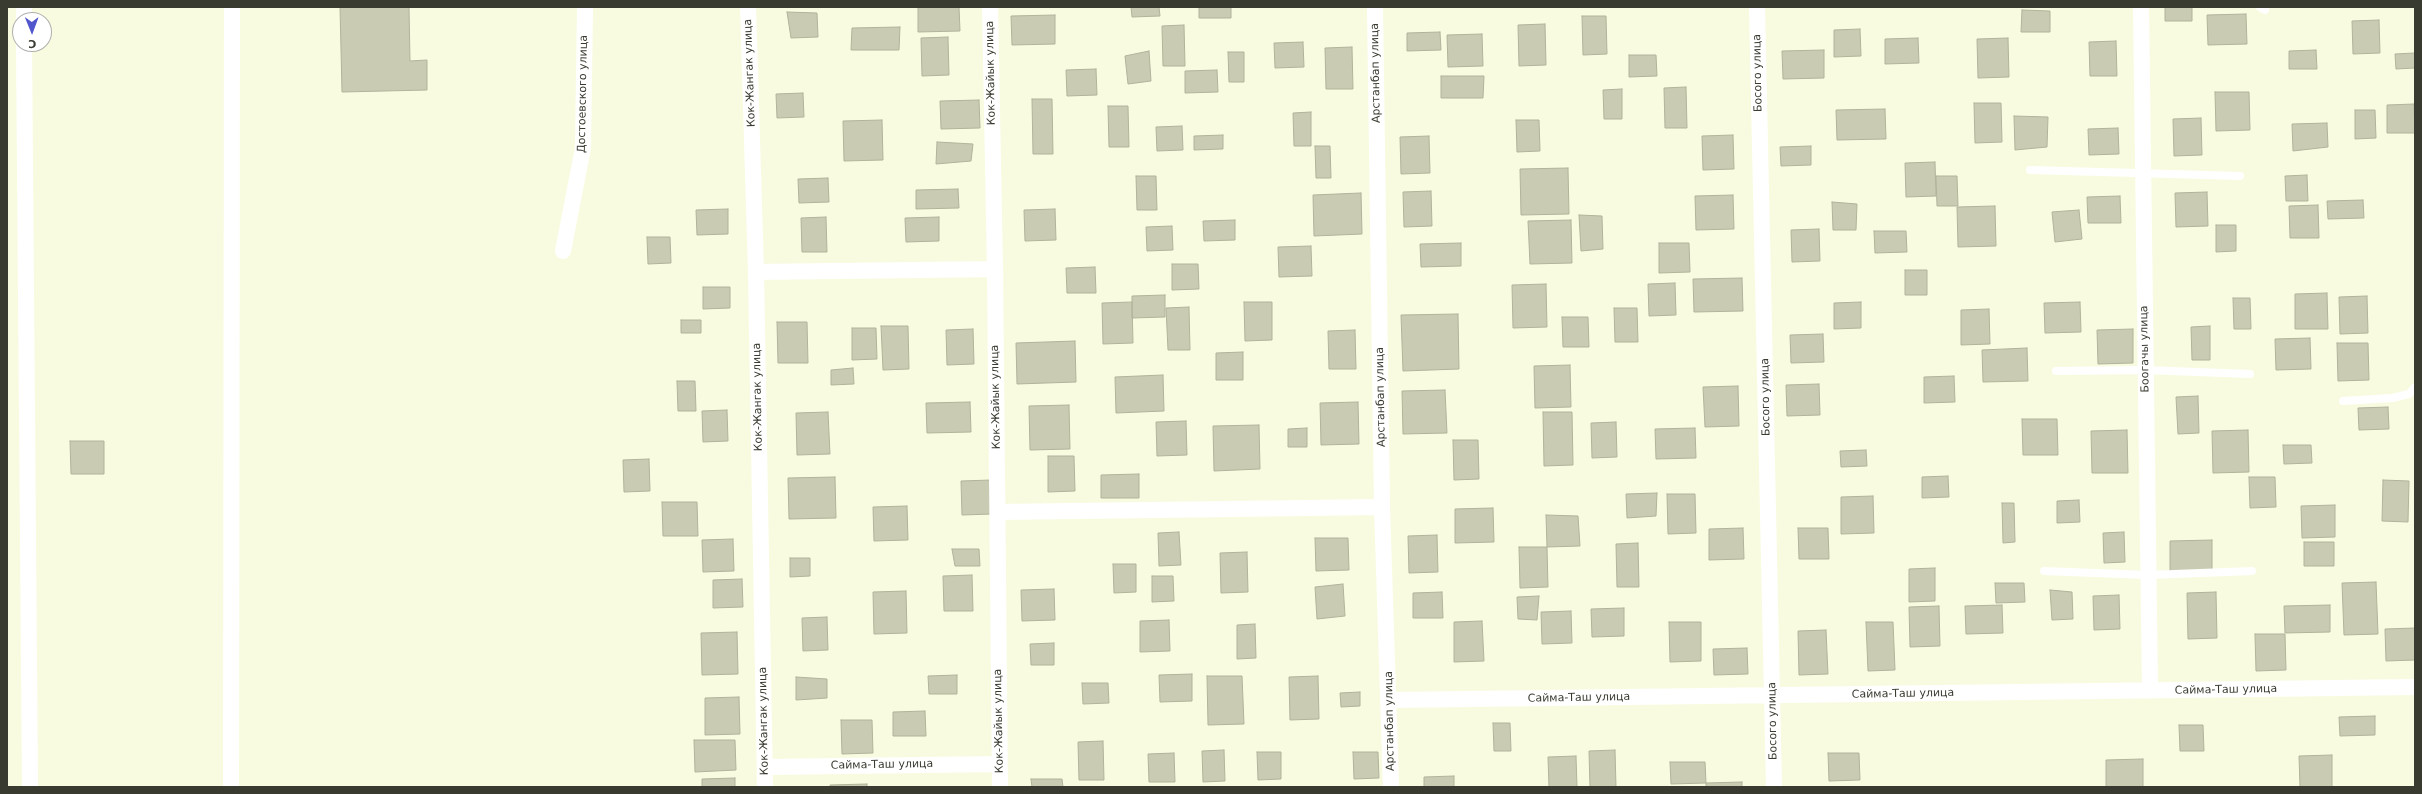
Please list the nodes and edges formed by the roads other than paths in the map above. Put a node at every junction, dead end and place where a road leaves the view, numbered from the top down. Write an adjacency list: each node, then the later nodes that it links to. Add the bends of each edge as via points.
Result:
1 (232, 7): 32 (street)
2 (585, 7): 12 (street, Достоевского улица, via 583,148)
3 (748, 7): 14 (street, Кок-Жангак улица)
4 (990, 7): 13 (street, Кок-Жайык улица)
5 (1375, 7): 20 (street, Арстанбап улица)
6 (1757, 7): 27 (street, Босого улица)
7 (2141, 7): 10 (street, Боогачы улица)
8 (24, 52): 31 (street)
9 (2030, 170): 10 (lane)
10 (2143, 173): 11 (lane); 15 (street, Боогачы улица)
11 (2240, 176)
12 (563, 251)
13 (995, 269): 14 (street); 21 (street, Кок-Жайык улица)
14 (756, 272): 30 (street, Кок-Жангак улица)
15 (2146, 370): 16 (lane); 17 (lane); 24 (street, Боогачы улица)
16 (2056, 371)
17 (2250, 374)
18 (2415, 387): 19 (lane, via 2409,394 2392,398)
19 (2343, 401)
20 (1382, 507): 21 (street); 28 (street, Арстанбап улица)
21 (998, 512): 29 (street, Кок-Жайык улица)
22 (2044, 571): 24 (lane)
23 (2252, 571): 24 (lane)
24 (2148, 575): 26 (street, Боогачы улица)
25 (2415, 687): 26 (street, Сайма-Таш улица)
26 (2150, 691): 27 (street, Сайма-Таш улица)
27 (1773, 696): 28 (street, Сайма-Таш улица); 36 (street, Босого улица)
28 (1390, 700): 35 (street, Арстанбап улица)
29 (1000, 764): 30 (street, Сайма-Таш улица); 34 (street, Кок-Жайык улица)
30 (765, 767): 33 (street, Кок-Жангак улица)
31 (30, 787)
32 (231, 787)
33 (765, 787)
34 (1000, 787)
35 (1391, 787)
36 (1774, 787)

